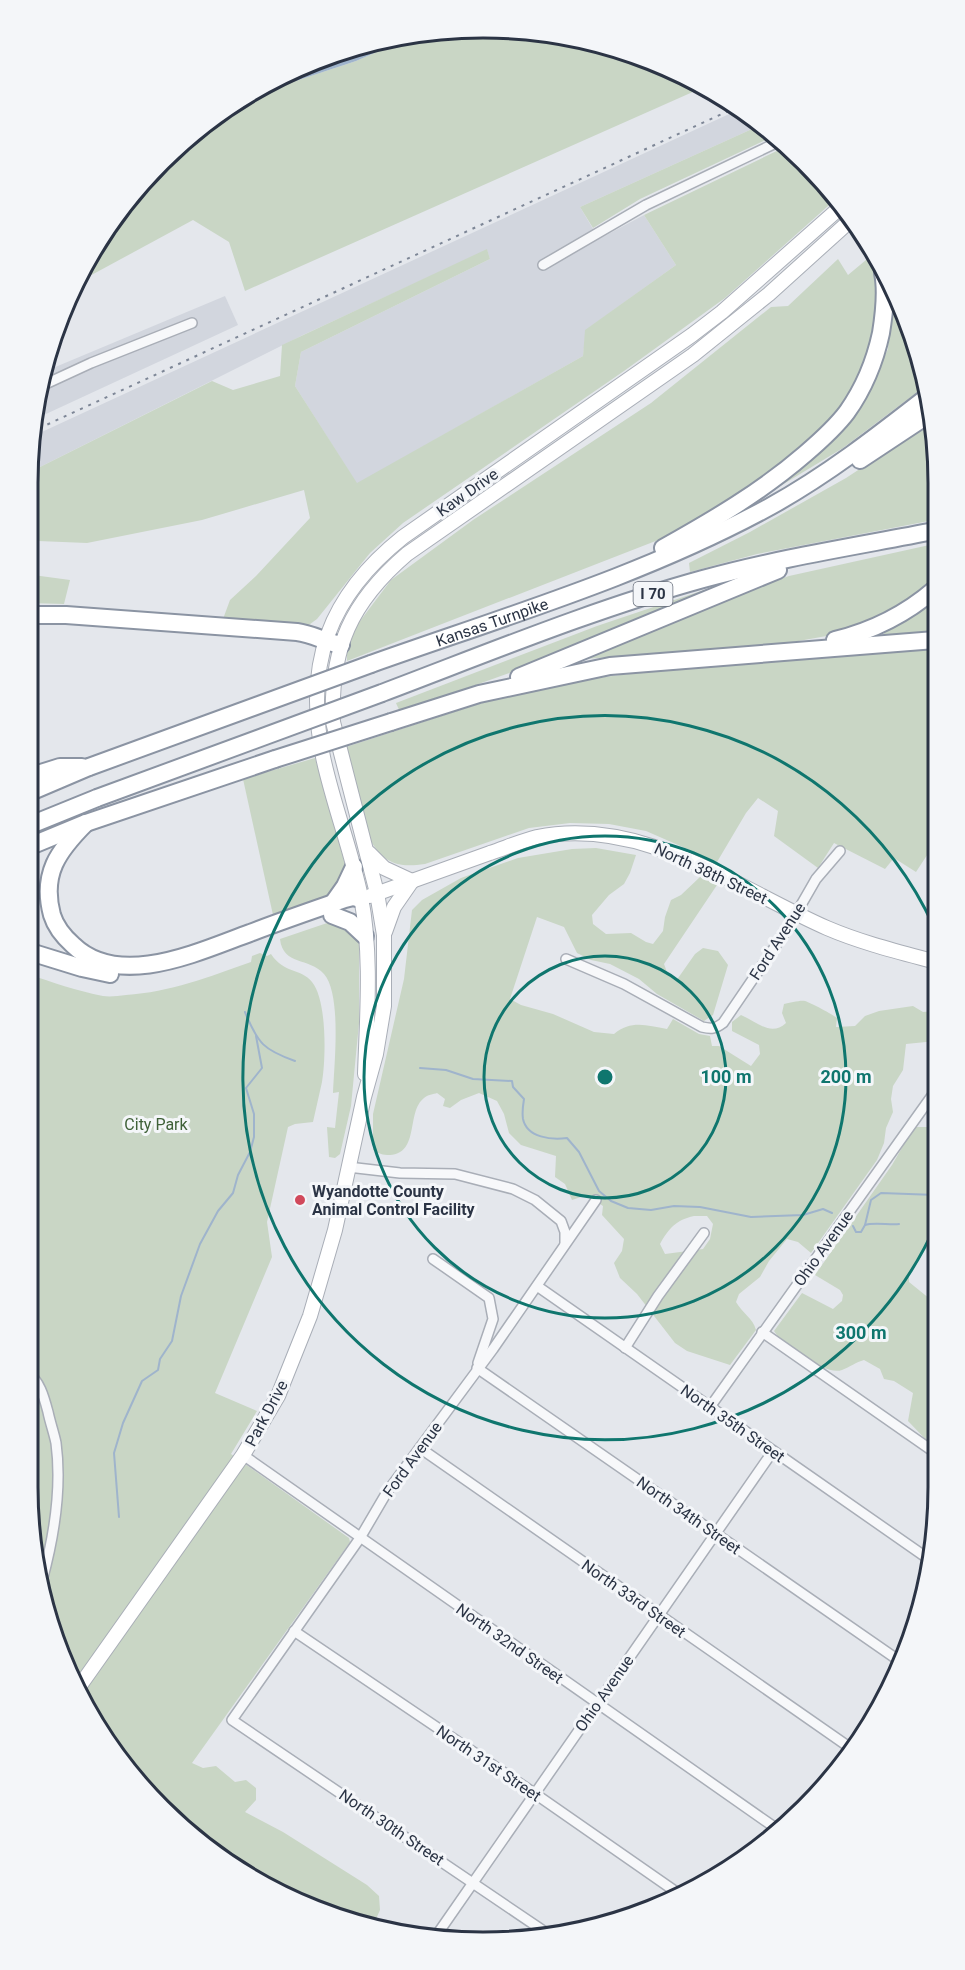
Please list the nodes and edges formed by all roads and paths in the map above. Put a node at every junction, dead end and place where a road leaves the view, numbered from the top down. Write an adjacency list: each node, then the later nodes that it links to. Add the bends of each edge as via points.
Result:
1 (772, 145): 4 (street, via 646,205)
2 (836, 212): 19 (main road, Kaw Drive, via 692,335 379,556 348,592 331,625)
3 (846, 225): 19 (main road, Kaw Drive, via 693,355 407,554 371,588)
4 (543, 264)
5 (883, 288): 13 (highway, via 883,320 876,356 845,415 813,448 717,518)
6 (192, 323): 7 (street)
7 (49, 382)
8 (920, 402): 10 (highway, Kansas Turnpike / I 70)
9 (923, 418): 10 (highway, via 853,464)
10 (818, 478): 13 (highway, Kansas Turnpike / I 70, via 721,532)
11 (928, 532): 12 (highway, Kansas Turnpike / I 70)
12 (822, 553): 21 (highway); 25 (highway, Kansas Turnpike / I 70, bridge, via 704,579 636,599)
13 (597, 583): 22 (highway, Kansas Turnpike / I 70, bridge)
14 (928, 594): 20 (highway, via 885,622 852,636)
15 (38, 615): 16 (highway, via 66,615)
16 (110, 623): 17 (highway); 19 (highway, via 312,635)
17 (38, 624)
18 (928, 641): 20 (highway)
19 (333, 643): 28 (main road, Kaw Drive, via 333,722); 30 (main road, Kaw Drive, via 320,662 318,725 323,758)
20 (796, 650): 21 (highway, via 610,666)
21 (479, 694): 26 (highway, bridge)
22 (89, 767): 23 (highway, via 60,767); 24 (highway, Kansas Turnpike / I 70)
23 (38, 774)
24 (38, 790)
25 (38, 822)
26 (86, 823): 27 (highway); 38 (highway, via 60,851 48,886 53,920 79,951 118,966 138,965 166,962)
27 (38, 843)
28 (366, 848): 31 (main road, via 384,868); 32 (main road, Kaw Drive)
29 (840, 851): 35 (street, Ford Avenue, via 816,879)
30 (354, 867): 33 (main road, Kaw Drive); 34 (highway, via 345,886)
31 (412, 881): 32 (main road, North 38th Street); 35 (main road, North 38th Street, via 537,837 605,835 649,844); 36 (main road, via 394,907)
32 (377, 893): 33 (main road, North 38th Street); 36 (main road, Park Drive)
33 (361, 899): 34 (highway, via 354,908); 37 (main road, Park Drive)
34 (324, 912): 37 (highway, via 350,922); 38 (highway)
35 (796, 913): 40 (street, Ford Avenue, via 723,1023 712,1029); 41 (main road, North 38th Street, via 858,940)
36 (384, 935): 42 (main road, Park Drive, via 384,1006)
37 (365, 936): 42 (main road, Park Drive, via 368,1012)
38 (239, 941): 39 (highway, via 186,966 159,973 115,975)
39 (38, 954)
40 (566, 959)
41 (928, 960)
42 (363, 1097): 44 (main road, Park Drive)
43 (928, 1101): 50 (street, Ohio Avenue)
44 (348, 1167): 47 (street, via 455,1174 513,1189 535,1200 561,1221); 58 (main road, Park Drive, via 310,1316 278,1396)
45 (596, 1200): 47 (street, Ford Avenue)
46 (705, 1233): 51 (street)
47 (565, 1246): 49 (street, Ford Avenue)
48 (433, 1259): 52 (street, via 489,1298 493,1318)
49 (537, 1286): 51 (street, North 35th Street); 52 (street, Ford Avenue)
50 (762, 1332): 54 (street, Ohio Avenue); 56 (street)
51 (625, 1348): 54 (street, North 35th Street)
52 (477, 1368): 55 (street, Ford Avenue); 59 (street, North 34th Street)
53 (38, 1384): 62 (street, via 56,1443 58,1485)
54 (710, 1407): 57 (street, North 35th Street)
55 (420, 1448): 60 (street, Ford Avenue, via 387,1492); 63 (street, North 33rd Street)
56 (928, 1448)
57 (773, 1451): 59 (street, Ohio Avenue); 61 (street, North 35th Street)
58 (243, 1455): 60 (street, North 32nd Street); 66 (main road, Park Drive)
59 (716, 1533): 63 (street, Ohio Avenue); 65 (street, North 34th Street)
60 (360, 1538): 64 (street, Ford Avenue); 67 (street, North 32nd Street)
61 (922, 1555)
62 (45, 1570)
63 (658, 1615): 67 (street, Ohio Avenue); 69 (street, North 33rd Street)
64 (294, 1631): 68 (street, Ford Avenue); 70 (street, North 31st Street)
65 (894, 1657)
66 (82, 1682)
67 (597, 1703): 70 (street, Ohio Avenue); 71 (street, North 32nd Street)
68 (232, 1720): 72 (street, North 30th Street)
69 (846, 1745)
70 (534, 1793): 72 (street, Ohio Avenue); 73 (street, North 31st Street)
71 (772, 1825)
72 (472, 1881): 74 (street, North 30th Street); 75 (street, Ohio Avenue)
73 (673, 1890)
74 (541, 1929)
75 (440, 1931)

